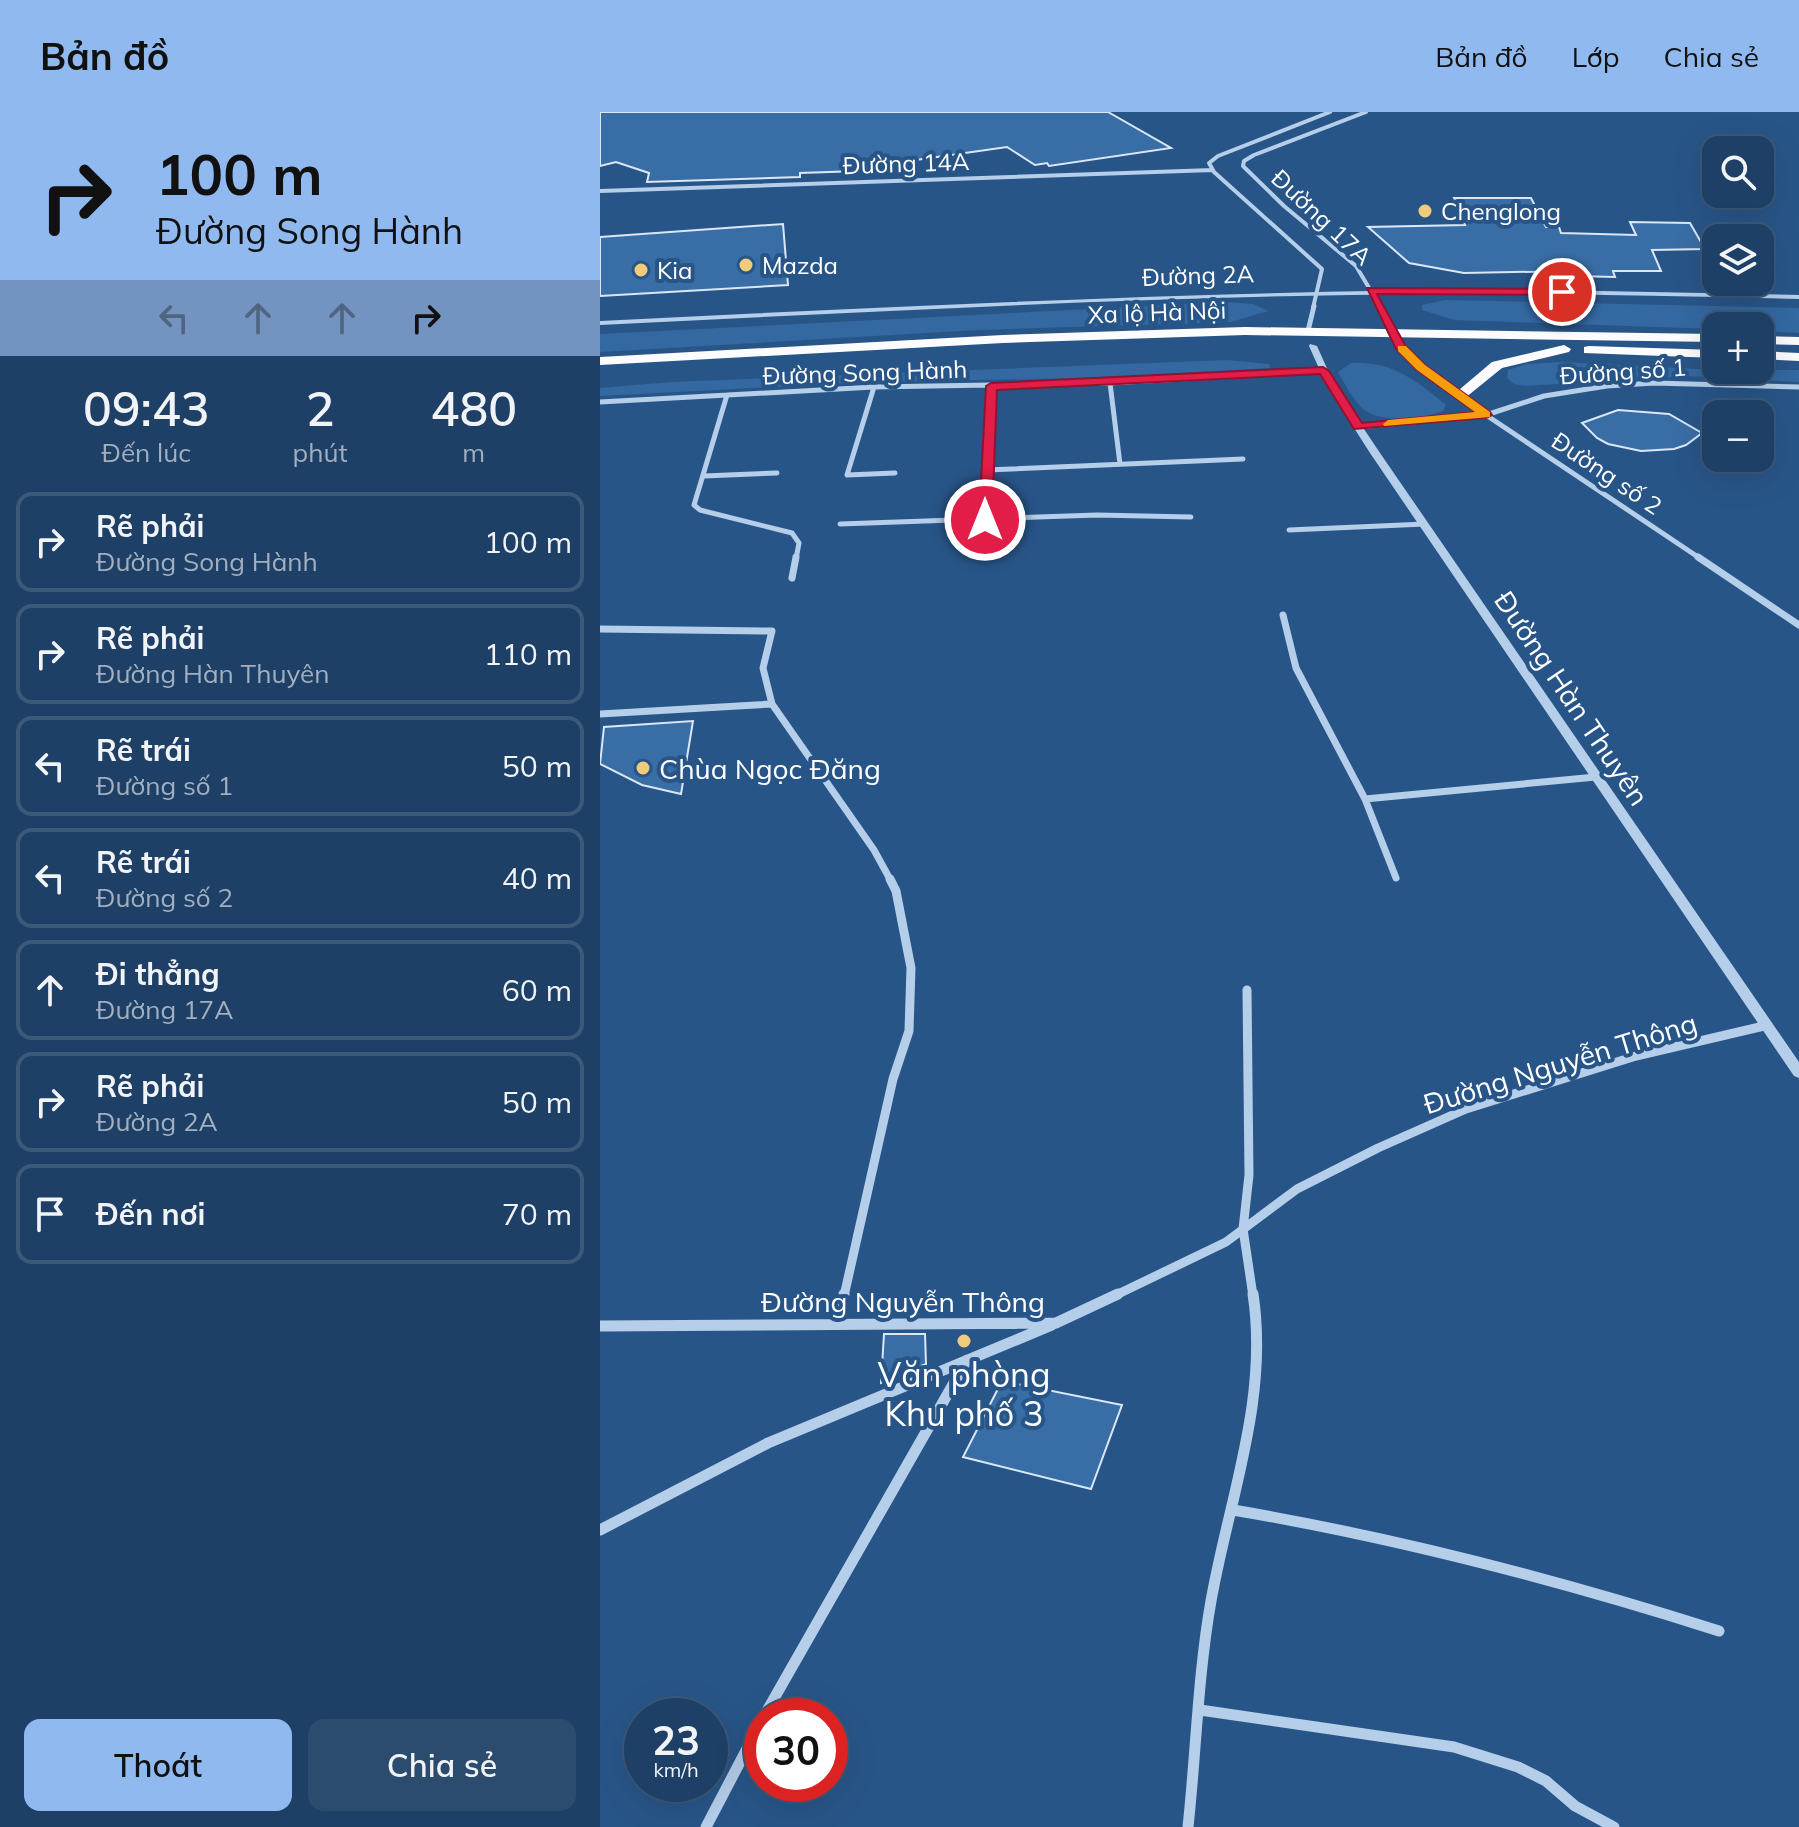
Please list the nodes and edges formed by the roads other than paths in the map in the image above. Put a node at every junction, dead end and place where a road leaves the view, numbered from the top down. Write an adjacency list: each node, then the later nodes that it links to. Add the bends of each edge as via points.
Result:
1 (1330, 112): 3 (street, Đường 17A, via 1218,156 1209,163)
2 (1366, 112): 6 (street, Đường 17A, via 1254,155 1243,166 1356,266)
3 (1213, 170): 4 (street, Đường 14A); 5 (street, Đường 17A, via 1322,269)
4 (600, 191)
5 (1319, 291): 6 (street, Đường 2A); 8 (street, Đường 2A); 9 (street, Đường 17A)
6 (1370, 291): 7 (street, Đường 2A); 10 (street, Đường 17A)
7 (1799, 297)
8 (600, 323)
9 (1308, 331): 10 (highway, Xa lộ Hà Nội); 15 (highway); 23 (highway, Xa lộ Hà Nội, via 991,339)
10 (1394, 331): 11 (highway, Xa lộ Hà Nội); 16 (highway)
11 (1702, 338)
12 (1774, 340): 13 (highway)
13 (1799, 341)
14 (1254, 346): 25 (highway, Xa lộ Hà Nội, via 924,355)
15 (1313, 346): 24 (street, Đường Hàn Thuyên)
16 (1393, 346): 17 (highway); 31 (street, Đường số 2)
17 (1425, 347)
18 (1453, 347): 19 (highway)
19 (1564, 349): 20 (highway); 31 (highway, via 1497,365)
20 (1702, 354)
21 (1774, 356): 22 (highway)
22 (1799, 357)
23 (600, 361)
24 (1323, 371): 26 (street, Đường Song Hành); 34 (street, Đường Hàn Thuyên)
25 (600, 373)
26 (1110, 383): 27 (street, Đường Song Hành); 36 (street)
27 (991, 386): 28 (street, Đường Song Hành); 37 (street)
28 (874, 387): 30 (street, Đường Song Hành); 39 (street, via 847,475)
29 (1799, 387): 33 (street, Đường số 1, via 1607,386 1533,398)
30 (727, 395): 32 (street, Đường Song Hành); 40 (street)
31 (1460, 395): 33 (street, Đường số 2)
32 (600, 402)
33 (1486, 415): 34 (street, Đường số 1); 48 (street, Đường số 2)
34 (1358, 427): 44 (street, Đường Hàn Thuyên)
35 (1243, 459): 36 (street)
36 (1120, 464): 37 (street)
37 (986, 470): 42 (street)
38 (777, 473): 40 (street)
39 (895, 473)
40 (704, 476): 46 (street, via 694,505 700,510 792,533 799,543)
41 (1191, 517): 42 (street)
42 (985, 520): 43 (street)
43 (840, 524)
44 (1425, 524): 45 (street); 52 (street, Đường Hàn Thuyên)
45 (1289, 530)
46 (792, 578)
47 (1283, 615): 53 (street, via 1296,668)
48 (1799, 625)
49 (600, 629): 50 (street, via 772,631 761,663)
50 (772, 704): 51 (street); 59 (street, via 874,850 896,891 911,968 909,1031 893,1079)
51 (600, 714)
52 (1596, 777): 53 (street); 56 (street, Đường Hàn Thuyên)
53 (1365, 799): 54 (street)
54 (1396, 878)
55 (1247, 990): 58 (street, via 1249,1175)
56 (1764, 1026): 57 (street, Đường Hàn Thuyên); 58 (street, Đường Nguyễn Thông, via 1636,1056 1466,1109 1297,1189)
57 (1799, 1073)
58 (1243, 1229): 60 (street, Đường Nguyễn Thông); 63 (street, via 1257,1319 1257,1362)
59 (838, 1322): 60 (street, Đường Nguyễn Thông); 61 (street, Đường Nguyễn Thông)
60 (1056, 1323): 62 (street)
61 (600, 1326)
62 (967, 1360): 64 (street, via 768,1443); 66 (street)
63 (1233, 1510): 65 (street, via 1413,1543 1590,1589); 67 (street, via 1211,1602)
64 (600, 1530)
65 (1719, 1631)
66 (774, 1698)
67 (1200, 1710): 70 (street); 71 (street, via 1454,1747 1518,1767)
68 (744, 1754): 69 (street)
69 (706, 1827)
70 (1188, 1827)
71 (1614, 1827)

